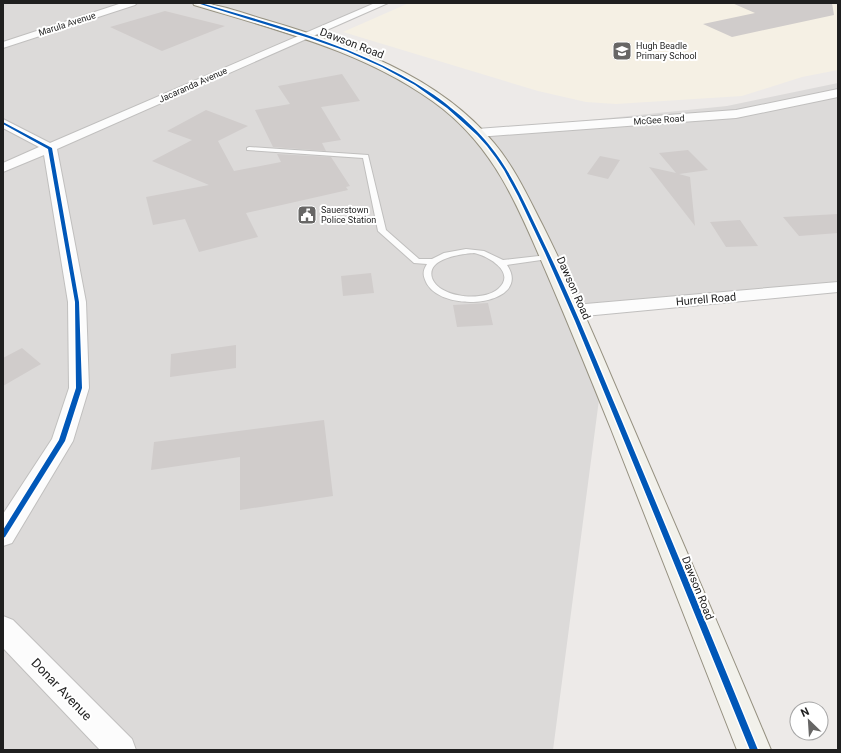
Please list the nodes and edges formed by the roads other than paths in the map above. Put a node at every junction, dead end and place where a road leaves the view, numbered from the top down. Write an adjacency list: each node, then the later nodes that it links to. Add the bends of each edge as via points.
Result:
1 (132, 3): 5 (street, Marula Avenue)
2 (198, 3): 4 (street, Dawson Road)
3 (383, 3): 4 (street, Jacaranda Avenue)
4 (306, 36): 8 (street, Dawson Road, via 361,55 401,74); 9 (street, Jacaranda Avenue)
5 (3, 45)
6 (838, 93): 8 (street, McGee Road, via 736,114)
7 (3, 123): 9 (street)
8 (477, 133): 12 (street, Dawson Road, via 499,157 512,179)
9 (50, 148): 11 (street, Jacaranda Avenue); 17 (street, via 77,302 79,388 62,441)
10 (249, 150): 13 (lane, via 366,156 382,231 417,261)
11 (3, 168)
12 (548, 257): 14 (lane); 16 (street, Dawson Road)
13 (433, 262): 14 (lane, via 444,254 476,251); 14 (lane, via 428,276 437,291 451,298 468,300 498,293 507,283 508,273)
14 (502, 263)
15 (838, 286): 16 (street, Hurrell Road)
16 (574, 311): 20 (street, Dawson Road)
17 (3, 535)
18 (3, 629): 19 (street, Donar Avenue)
19 (121, 750)
20 (754, 750)

